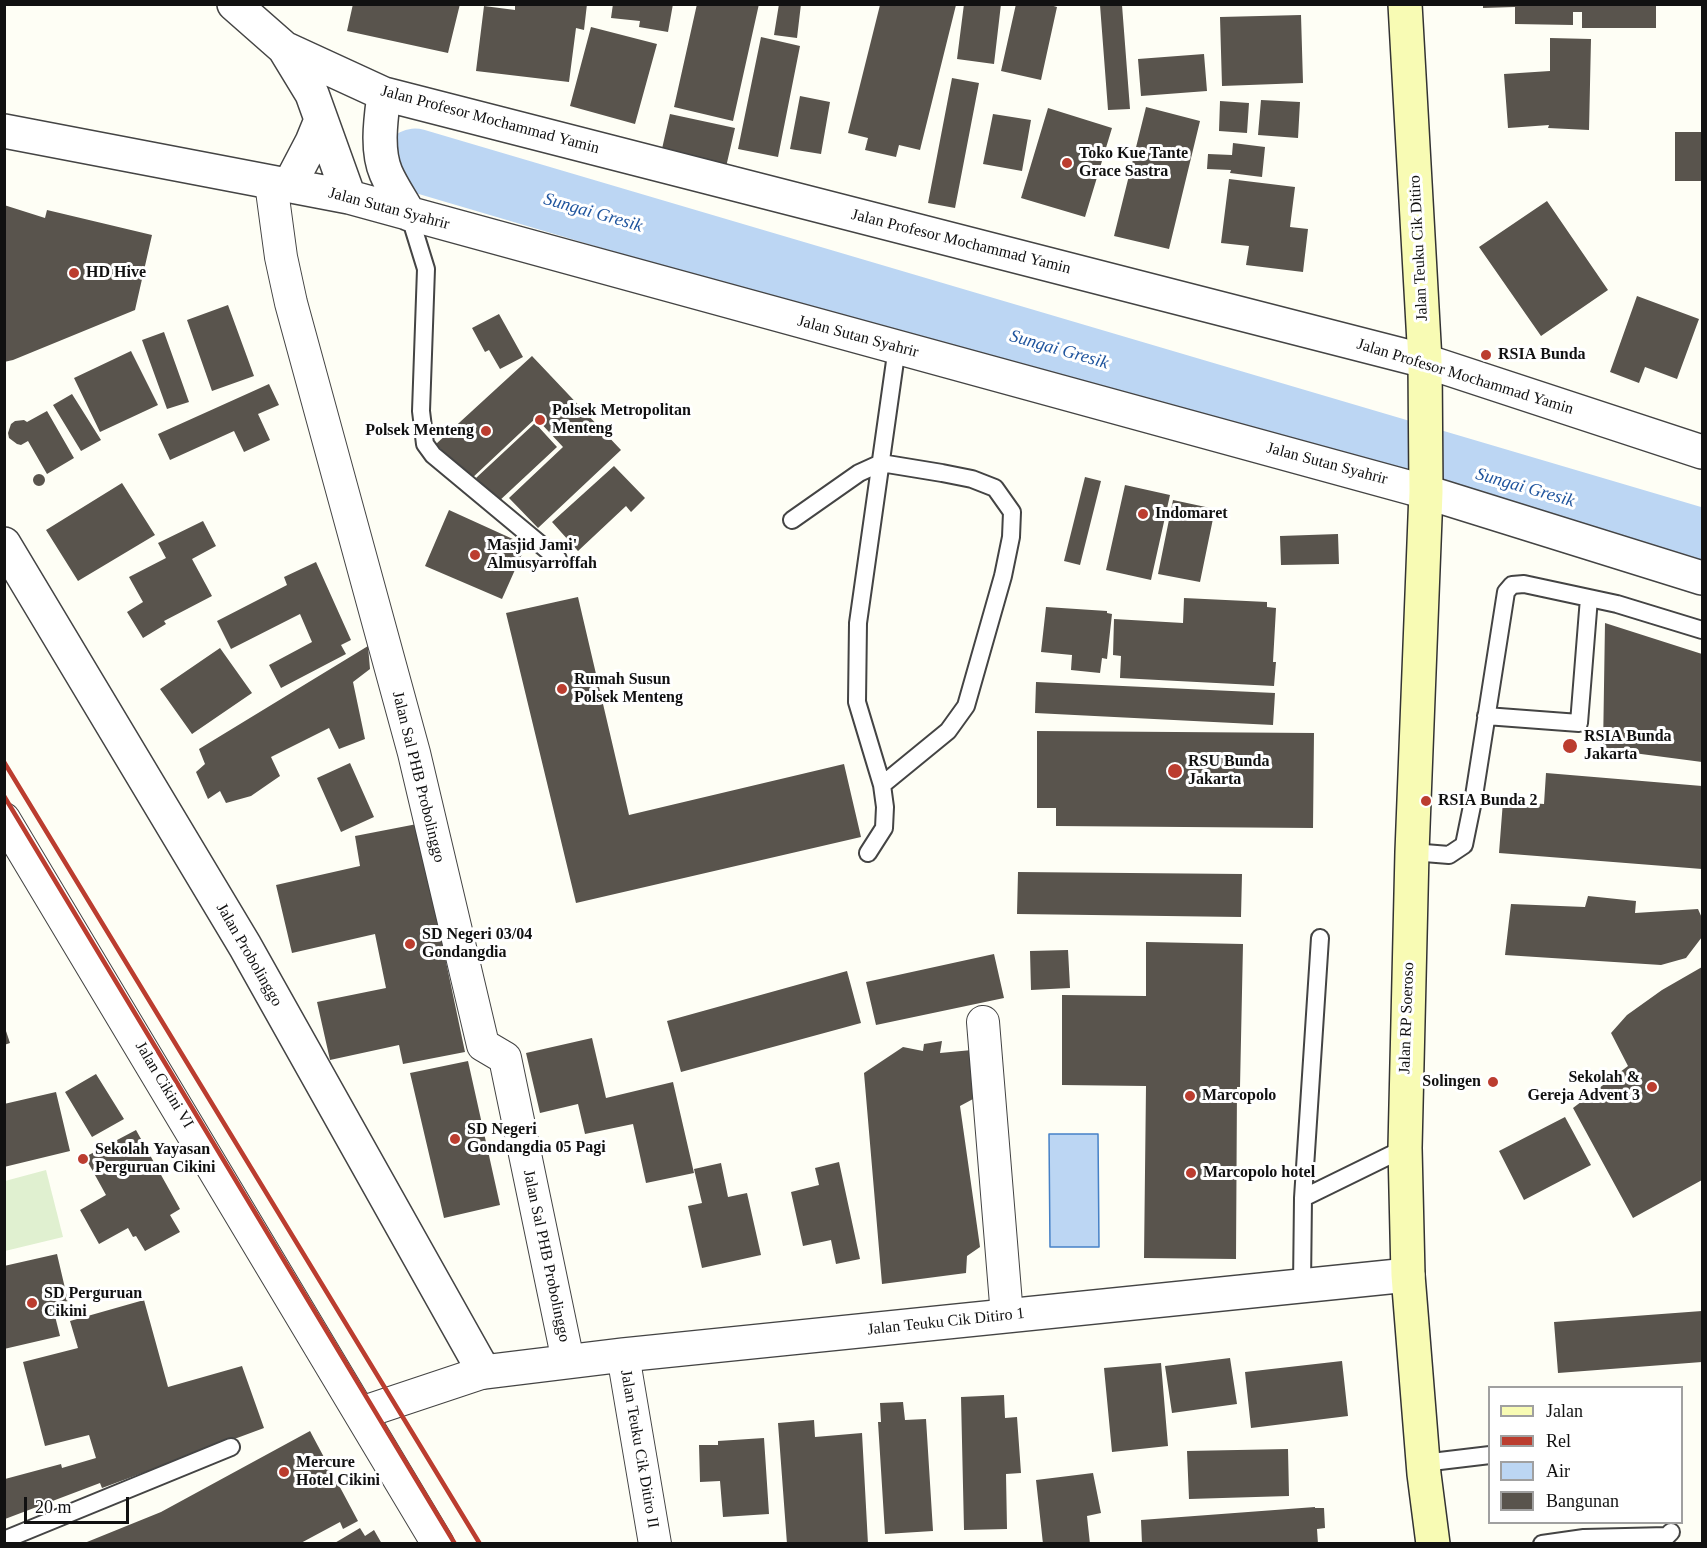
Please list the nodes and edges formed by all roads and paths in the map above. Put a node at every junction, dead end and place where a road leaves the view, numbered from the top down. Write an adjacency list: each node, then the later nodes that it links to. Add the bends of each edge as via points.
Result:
1 (234, 4): 3 (street, Jalan Profesor Mochammad Yamin)
2 (1405, 4): 11 (main road, Jalan Teuku Cik Ditiro)
3 (284, 48): 4 (street, Jalan Profesor Mochammad Yamin); 5 (street, via 312,94)
4 (384, 94): 9 (street, via 381,148 385,171); 11 (street, Jalan Profesor Mochammad Yamin)
5 (321, 120): 7 (street, via 312,142); 8 (street)
6 (4, 131): 7 (street, Jalan Sutan Syahrir)
7 (280, 184): 8 (street, Jalan Sutan Syahrir); 34 (street, Jalan Sal PHB Probolinggo, via 281,257 291,303 414,753 483,1046 505,1058)
8 (349, 197): 9 (street, Jalan Sutan Syahrir)
9 (409, 214): 10 (street, Jalan Sutan Syahrir); 17 (lane, via 426,269 421,411 424,444)
10 (897, 347): 13 (lane); 14 (street, Jalan Sutan Syahrir)
11 (1425, 374): 12 (street, Jalan Profesor Mochammad Yamin); 14 (main road, Jalan Teuku Cik Ditiro)
12 (1702, 452)
13 (881, 463): 15 (lane, via 859,473); 22 (lane, via 858,623 857,702); 22 (lane, via 952,475 995,488 1012,512 1003,576 966,706 948,730)
14 (1426, 479): 18 (street, Jalan Sutan Syahrir); 25 (main road, Jalan RP Soeroso)
15 (792, 520)
16 (4, 544): 35 (street, Jalan Probolinggo, via 251,956)
17 (558, 559)
18 (1702, 578)
19 (1589, 598): 20 (lane); 21 (lane, via 1512,585 1506,592); 21 (lane, via 1579,723)
20 (1702, 630)
21 (1486, 716): 25 (lane, via 1464,845 1449,855)
22 (882, 785): 24 (lane, via 884,828)
23 (4, 819): 36 (street, Jalan Cikini VI)
24 (868, 852)
25 (1412, 852): 28 (main road, Jalan RP Soeroso)
26 (1320, 938): 29 (lane)
27 (983, 1022): 32 (street)
28 (1405, 1148): 29 (lane); 30 (main road, Jalan RP Soeroso)
29 (1303, 1198): 31 (lane)
30 (1407, 1275): 31 (street, Jalan Teuku Cik Ditiro 1); 39 (main road, Jalan RP Soeroso)
31 (1302, 1285): 32 (street, Jalan Teuku Cik Ditiro 1)
32 (1007, 1316): 33 (street, Jalan Teuku Cik Ditiro 1)
33 (623, 1355): 34 (street, Jalan Teuku Cik Ditiro 1); 43 (street, Jalan Teuku Cik Ditiro II)
34 (568, 1361): 35 (street, Jalan Teuku Cik Ditiro 1)
35 (484, 1372): 36 (street)
36 (361, 1413): 42 (street, Jalan Cikini VI)
37 (231, 1448): 41 (lane)
38 (1488, 1455): 39 (lane)
39 (1423, 1463): 44 (main road, Jalan RP Soeroso)
40 (1671, 1532): 45 (lane, via 1667,1536)
41 (4, 1540)
42 (438, 1544)
43 (655, 1544)
44 (1433, 1544)
45 (1542, 1544)

